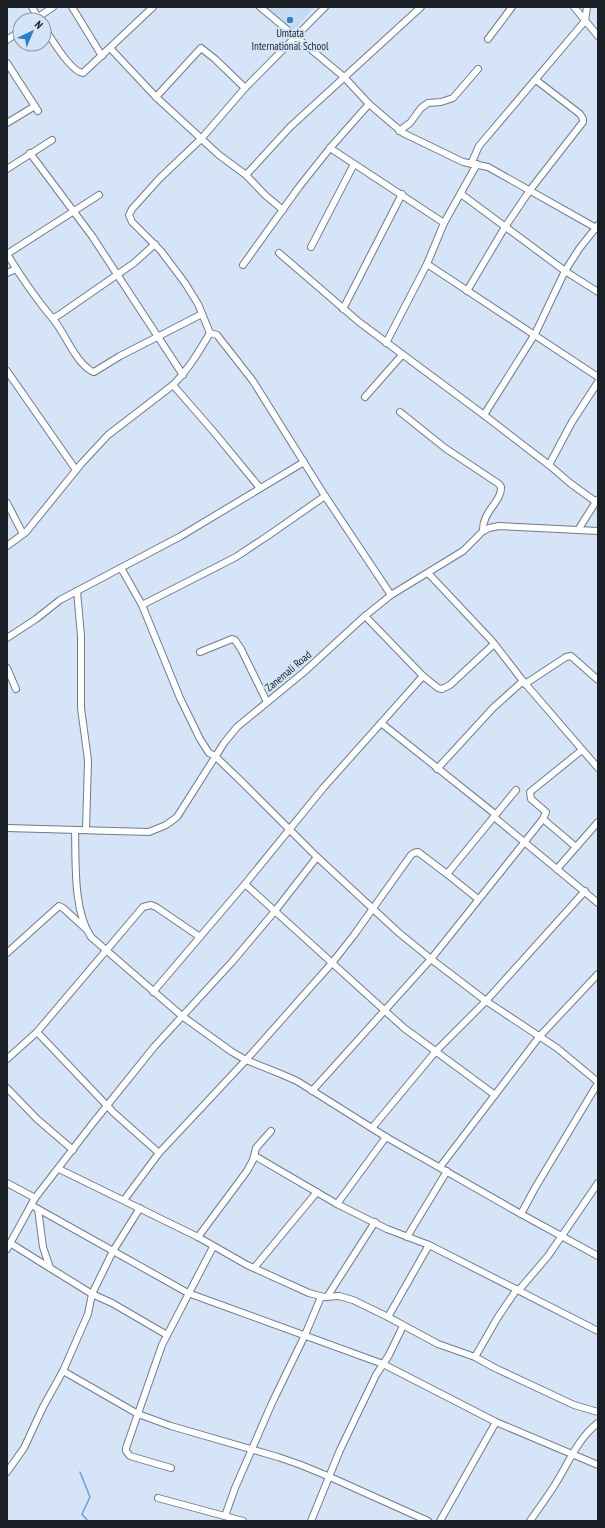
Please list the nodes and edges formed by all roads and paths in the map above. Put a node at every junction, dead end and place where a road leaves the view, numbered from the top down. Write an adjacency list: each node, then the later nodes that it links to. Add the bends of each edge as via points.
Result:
1 (72, 7): 15 (street)
2 (153, 7): 14 (street)
3 (260, 7): 11 (street)
4 (325, 7): 11 (street)
5 (421, 7): 18 (street)
6 (512, 7): 13 (street)
7 (574, 7): 9 (street)
8 (587, 7): 9 (street)
9 (586, 21): 10 (street); 19 (street)
10 (598, 36)
11 (296, 38): 18 (street); 20 (street)
12 (52, 39): 15 (street, via 79,72 83,73)
13 (488, 39)
14 (110, 48): 15 (street); 21 (street)
15 (102, 56)
16 (7, 63): 23 (street)
17 (478, 69): 26 (street, via 453,98 428,103)
18 (344, 77): 22 (street); 34 (street, via 290,127)
19 (536, 80): 32 (street, via 480,146); 35 (street, via 583,119 582,125)
20 (245, 88): 21 (street, via 201,48); 27 (street)
21 (156, 97): 27 (street)
22 (369, 104): 26 (street); 29 (street)
23 (35, 106): 24 (street); 25 (street)
24 (38, 112)
25 (7, 123)
26 (399, 131): 32 (street, via 463,162)
27 (201, 139): 34 (street); 44 (street, via 160,178 130,212 132,222)
28 (52, 140): 30 (street)
29 (330, 148): 31 (street); 39 (street)
30 (30, 153): 33 (street); 40 (street)
31 (354, 164): 36 (street); 45 (street)
32 (474, 164): 35 (street, via 488,167); 37 (street)
33 (7, 169)
34 (246, 175): 39 (street)
35 (530, 190): 42 (street); 43 (street)
36 (402, 194): 41 (street); 56 (street)
37 (461, 194): 41 (street); 42 (street)
38 (99, 195): 40 (street)
39 (282, 210): 49 (street)
40 (74, 211): 47 (street); 53 (street)
41 (444, 223): 48 (street)
42 (505, 227): 51 (street); 54 (street)
43 (597, 227): 51 (street)
44 (155, 244): 53 (street); 57 (street, via 185,282)
45 (311, 246)
46 (279, 252): 56 (street)
47 (7, 254): 50 (street)
48 (427, 264): 54 (street); 62 (street)
49 (243, 265)
50 (16, 268): 52 (street); 58 (street)
51 (565, 271): 55 (street); 60 (street)
52 (7, 273)
53 (116, 275): 58 (street, via 59,316); 61 (street)
54 (467, 291): 60 (street)
55 (598, 292)
56 (343, 309): 62 (street)
57 (202, 314): 59 (street); 61 (street)
58 (52, 318): 61 (street, via 81,362 94,372)
59 (210, 332): 65 (street); 72 (street, via 217,335 253,382)
60 (535, 334): 66 (street); 71 (street)
61 (157, 337): 65 (street)
62 (386, 342): 63 (street)
63 (402, 355): 69 (street); 71 (street)
64 (7, 371): 74 (street)
65 (183, 375): 68 (street)
66 (598, 377)
67 (598, 382): 73 (street, via 572,422)
68 (173, 385): 74 (street, via 108,435); 75 (street)
69 (365, 397)
70 (400, 412): 80 (street, via 445,448 502,487 500,496 485,518)
71 (484, 416): 73 (street)
72 (304, 462): 75 (street); 76 (street)
73 (549, 465): 77 (street, via 570,483)
74 (76, 470): 82 (street)
75 (260, 488): 84 (street, via 181,536)
76 (325, 496): 87 (street); 88 (street, via 236,557)
77 (597, 500): 79 (street)
78 (7, 503): 82 (street)
79 (578, 530): 80 (street, via 499,526); 81 (street)
80 (483, 531): 85 (street, Zanemali Road, via 463,552)
81 (598, 531)
82 (23, 534): 83 (street)
83 (7, 546)
84 (121, 568): 86 (street); 88 (street)
85 (428, 573): 87 (street, Zanemali Road); 91 (street)
86 (77, 591): 90 (street, via 60,600); 110 (street, via 81,636 81,708 88,760)
87 (391, 595): 89 (street, Zanemali Road)
88 (142, 605): 101 (street, via 180,698 204,747)
89 (365, 616): 94 (street); 98 (street, Zanemali Road)
90 (7, 638)
91 (494, 644): 94 (street, via 446,688 438,688); 96 (street)
92 (200, 652): 98 (street, via 235,640)
93 (7, 668): 97 (street)
94 (423, 676): 99 (street)
95 (598, 680): 96 (street, via 571,656)
96 (524, 682): 100 (street); 102 (street, via 493,708)
97 (16, 689)
98 (267, 702): 101 (street, Zanemali Road, via 238,727)
99 (381, 723): 102 (street); 111 (street)
100 (582, 750): 103 (street); 106 (street, via 530,792 531,799 546,812)
101 (215, 756): 110 (street, Zanemali Road, via 176,817 166,825 149,832); 111 (street)
102 (437, 768): 105 (street)
103 (598, 768)
104 (516, 790): 105 (street)
105 (494, 815): 112 (street); 116 (street)
106 (543, 819): 112 (street); 113 (street)
107 (598, 822): 113 (street)
108 (7, 828): 109 (street, Zanemali Road)
109 (75, 830): 110 (street, Zanemali Road); 123 (street, via 79,909)
110 (86, 830)
111 (290, 830): 114 (street); 117 (street)
112 (525, 842): 115 (street); 119 (street)
113 (576, 847): 115 (street)
114 (317, 857): 121 (street); 122 (street)
115 (557, 869): 118 (street)
116 (447, 874): 119 (street); 121 (street, via 418,852 414,853)
117 (245, 884): 122 (street); 124 (street)
118 (585, 891): 120 (street); 131 (street)
119 (478, 899): 127 (street)
120 (598, 903)
121 (373, 909): 127 (street); 128 (street)
122 (275, 911): 128 (street); 133 (street)
123 (85, 928): 125 (street, via 91,937); 126 (street, via 59,906)
124 (200, 937): 125 (street, via 156,907 148,905); 130 (street)
125 (108, 950): 130 (street); 134 (street)
126 (7, 951)
127 (431, 959): 131 (street); 132 (street)
128 (332, 962): 132 (street); 138 (street)
129 (598, 974): 135 (street)
130 (153, 992): 133 (street)
131 (486, 1001): 135 (street); 136 (street)
132 (385, 1011): 136 (street); 141 (street)
133 (182, 1016): 138 (street); 143 (street)
134 (37, 1032): 137 (street); 143 (street)
135 (540, 1037): 139 (street, via 571,1059); 142 (street)
136 (436, 1052): 142 (street); 144 (street)
137 (7, 1059)
138 (246, 1060): 141 (street, via 282,1074); 148 (street)
139 (598, 1083): 162 (street)
140 (7, 1088): 147 (street, via 37,1119)
141 (312, 1091): 144 (street)
142 (495, 1096): 150 (street)
143 (108, 1106): 147 (street); 148 (street)
144 (372, 1128): 146 (street)
145 (271, 1131): 149 (street, via 256,1148)
146 (386, 1137): 150 (street); 158 (street)
147 (73, 1150): 151 (street)
148 (158, 1153): 157 (street)
149 (255, 1156): 155 (street); 165 (street, via 247,1171)
150 (440, 1167): 152 (street)
151 (59, 1169): 156 (street); 157 (street)
152 (447, 1171): 162 (street); 166 (street)
153 (7, 1183): 156 (street)
154 (598, 1183): 164 (street)
155 (317, 1192): 158 (street); 173 (street)
156 (35, 1198): 159 (street)
157 (124, 1200): 160 (street)
158 (337, 1204): 163 (street)
159 (31, 1205): 161 (street); 168 (street)
160 (140, 1208): 165 (street); 170 (street)
161 (38, 1209): 170 (street); 172 (street, via 43,1247)
162 (521, 1214): 164 (street)
163 (374, 1222): 166 (street); 177 (street)
164 (561, 1236): 171 (street); 174 (street, via 548,1256)
165 (198, 1237): 169 (street)
166 (407, 1237): 167 (street)
167 (429, 1245): 174 (street); 178 (street)
168 (8, 1246): 172 (street)
169 (214, 1246): 173 (street); 175 (street)
170 (113, 1251): 175 (street); 176 (street)
171 (598, 1256)
172 (50, 1268): 176 (street)
173 (254, 1268): 177 (street, via 309,1293)
174 (518, 1290): 180 (street); 183 (street, via 498,1317)
175 (188, 1293): 181 (street); 182 (street)
176 (92, 1294): 181 (street); 185 (street, via 88,1314)
177 (324, 1297): 178 (street, via 339,1296 353,1300); 182 (street)
178 (388, 1317): 179 (street)
179 (403, 1326): 183 (street, via 438,1344); 184 (street)
180 (598, 1331)
181 (167, 1335): 187 (street)
182 (305, 1335): 184 (street); 190 (street)
183 (475, 1358): 186 (street, via 574,1405)
184 (383, 1364): 188 (street); 195 (street)
185 (63, 1372): 187 (street); 194 (street, via 20,1453)
186 (598, 1412)
187 (138, 1414): 190 (street); 193 (street, via 126,1451 132,1457)
188 (496, 1422): 191 (street); 201 (street)
189 (598, 1422): 191 (street)
190 (252, 1449): 195 (street); 197 (street)
191 (573, 1453): 192 (street); 202 (street)
192 (598, 1464)
193 (171, 1468)
194 (7, 1472)
195 (330, 1476): 199 (street); 200 (street)
196 (158, 1498): 197 (street)
197 (225, 1516): 198 (street)
198 (244, 1521)
199 (311, 1521)
200 (428, 1521)
201 (440, 1521)
202 (530, 1521)

